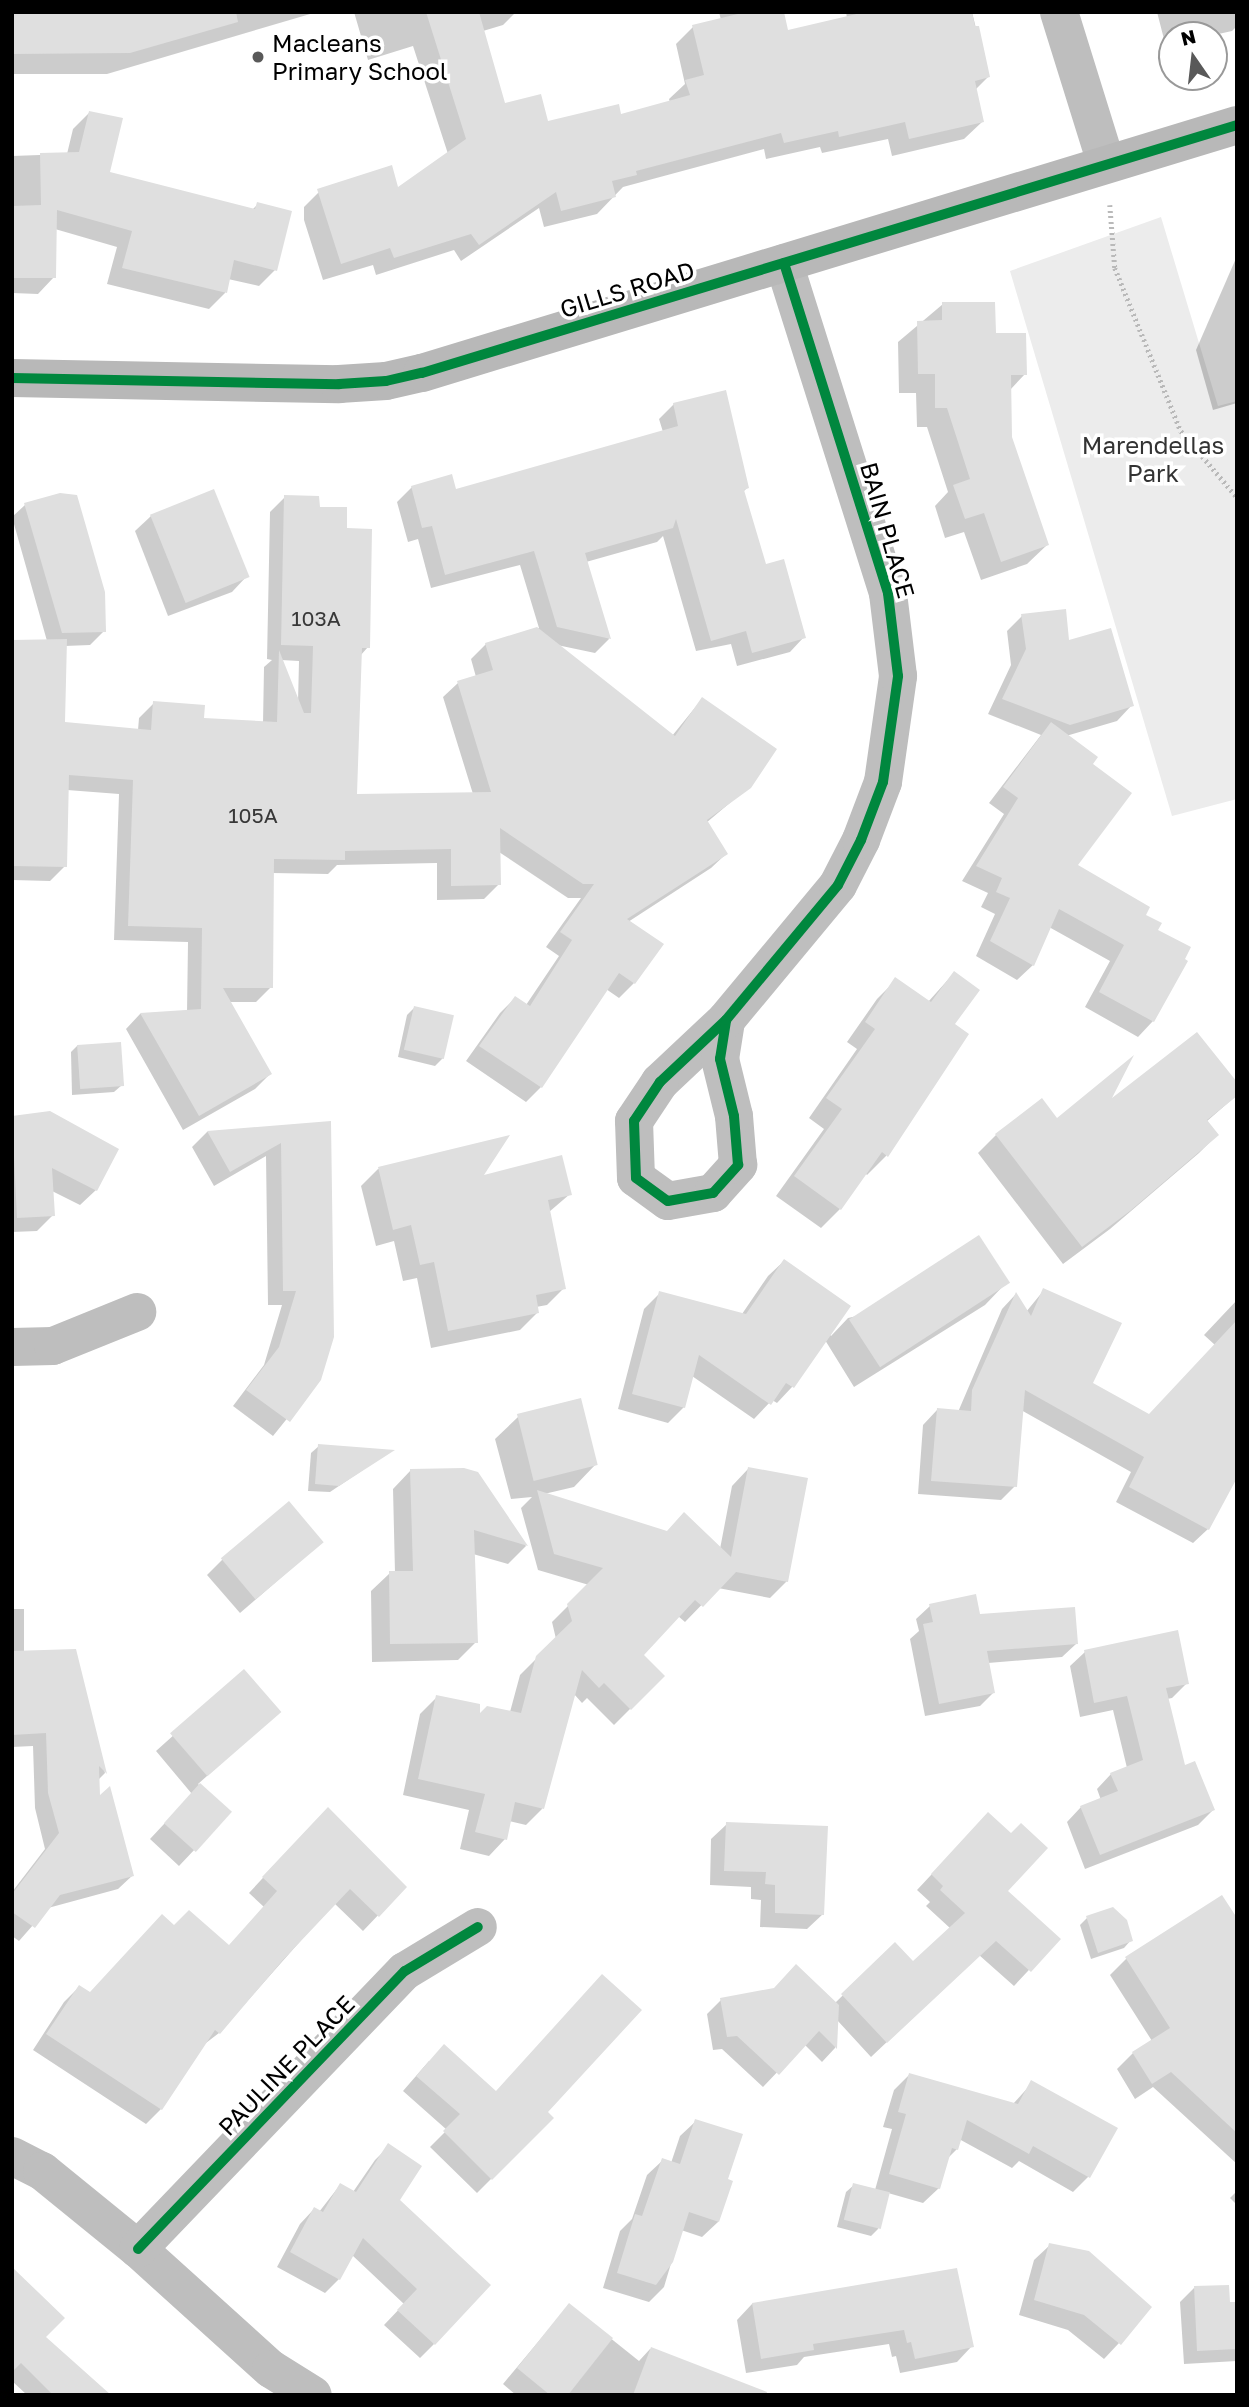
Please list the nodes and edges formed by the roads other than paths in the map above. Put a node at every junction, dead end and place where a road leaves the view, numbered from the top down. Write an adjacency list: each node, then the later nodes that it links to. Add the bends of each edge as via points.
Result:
1 (1059, 12): 3 (street)
2 (1237, 125): 3 (street, GILLS ROAD)
3 (1106, 163): 4 (street, GILLS ROAD)
4 (784, 263): 5 (street, GILLS ROAD, via 386,381); 6 (street, BAIN PLACE, via 888,593 898,676 883,782 861,840 838,885)
5 (12, 378)
6 (726, 1020)
7 (137, 1312): 8 (street, via 53,1346)
8 (12, 1347)
9 (478, 1927): 11 (street, PAULINE PLACE, via 405,1970)
10 (12, 2156): 11 (street, via 42,2171)
11 (138, 2249): 12 (street, via 271,2369)
12 (313, 2395)

